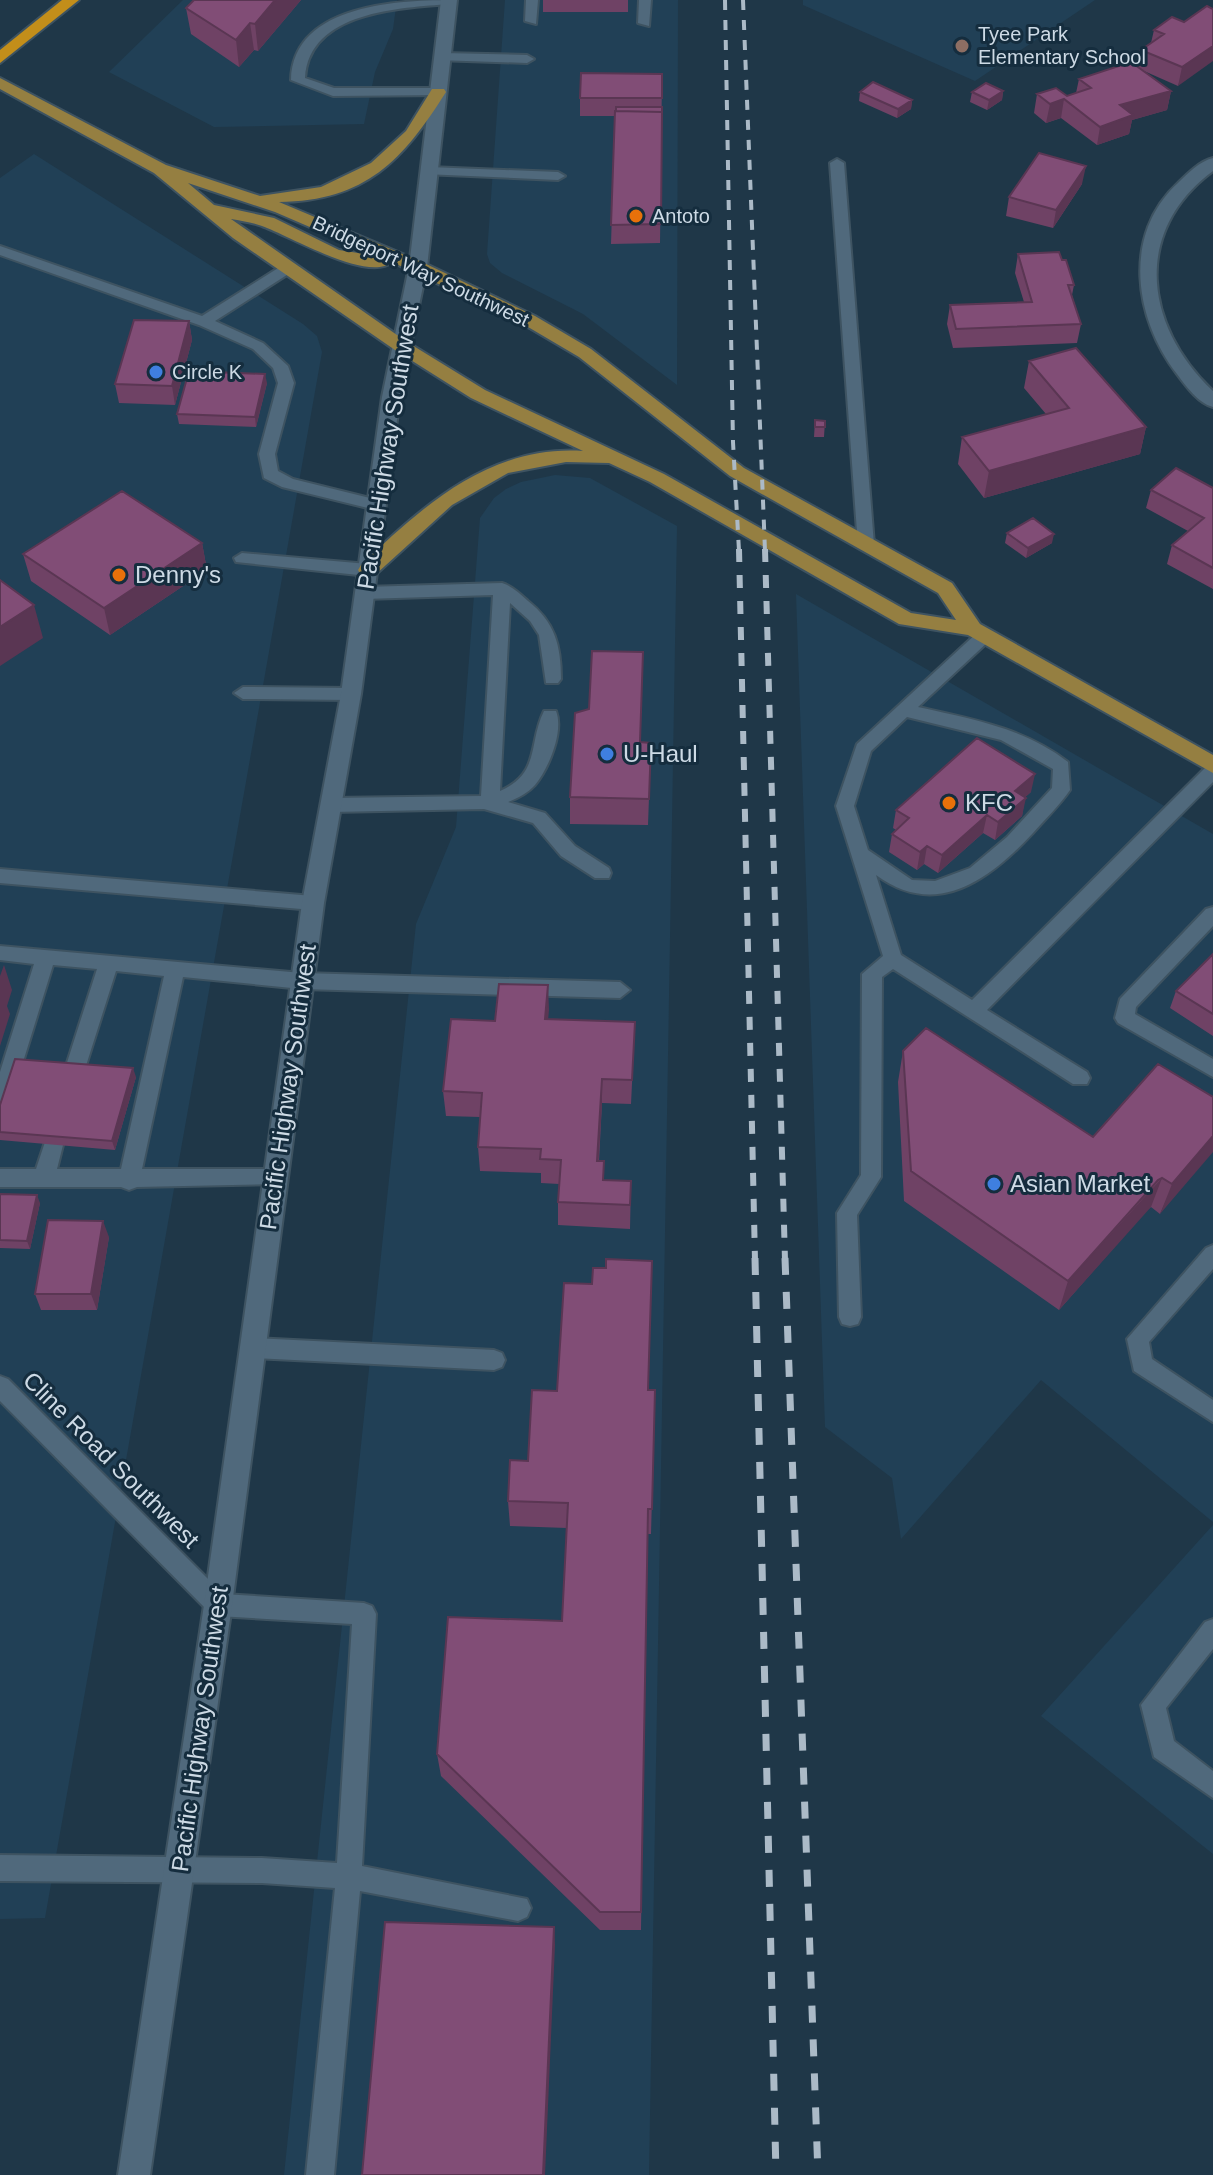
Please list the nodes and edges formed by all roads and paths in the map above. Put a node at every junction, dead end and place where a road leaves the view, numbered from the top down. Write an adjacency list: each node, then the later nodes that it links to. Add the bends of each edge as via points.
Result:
1 (71, 0): 8 (highway)
2 (449, 0): 7 (main road, Pacific Highway Southwest); 11 (lane, via 352,12 313,42 297,66 298,80 333,92)
3 (532, 0): 5 (lane)
4 (645, 0): 6 (lane)
5 (531, 21)
6 (644, 23)
7 (442, 57): 9 (lane); 11 (main road, Pacific Highway Southwest)
8 (0, 58)
9 (527, 59)
10 (0, 83): 14 (main road, Bridgeport Way Southwest)
11 (438, 92): 15 (main road, Pacific Highway Southwest); 17 (main road, via 408,139 350,183 309,196)
12 (837, 163): 27 (lane)
13 (1213, 163): 24 (main road, via 1169,203 1145,266 1154,315 1170,350 1193,384)
14 (160, 169): 17 (main road, Bridgeport Way Southwest); 18 (main road, Bridgeport Way Southwest)
15 (429, 171): 16 (lane); 20 (main road, Pacific Highway Southwest)
16 (558, 176)
17 (252, 197): 20 (main road, Bridgeport Way Southwest)
18 (205, 208): 20 (main road, via 268,222 335,254); 21 (main road, Bridgeport Way Southwest)
19 (0, 250): 22 (lane)
20 (418, 267): 23 (main road, Pacific Highway Southwest); 27 (main road, Bridgeport Way Southwest, via 498,303 585,353 737,472)
21 (288, 268): 22 (lane); 23 (main road, Bridgeport Way Southwest)
22 (204, 322): 26 (lane, via 258,346 280,366 286,383 267,454 270,474)
23 (401, 346): 25 (main road, Bridgeport Way Southwest, via 478,394); 26 (main road, Pacific Highway Southwest)
24 (1213, 401)
25 (621, 461): 29 (main road, via 552,456 500,467 458,490); 31 (main road, Bridgeport Way Southwest, via 906,619)
26 (376, 505): 29 (main road, Pacific Highway Southwest)
27 (866, 545): 31 (main road, Bridgeport Way Southwest, via 945,588)
28 (242, 558): 29 (lane)
29 (366, 582): 30 (lane); 34 (main road, Pacific Highway Southwest)
30 (502, 589): 32 (lane, via 548,629); 38 (lane)
31 (978, 633): 35 (lane); 37 (main road, Bridgeport Way Southwest)
32 (552, 679)
33 (243, 693): 34 (lane)
34 (351, 694): 39 (main road, Pacific Highway Southwest)
35 (903, 710): 40 (lane, via 863,748 845,806); 40 (lane, via 1040,747 1062,767 1061,790 983,870 945,889 910,887)
36 (550, 715): 38 (lane, via 539,768 520,789)
37 (1213, 768): 52 (lane)
38 (490, 804): 39 (lane); 41 (lane, via 539,818 568,851)
39 (331, 805): 43 (main road, Pacific Highway Southwest)
40 (860, 854): 47 (lane)
41 (602, 873)
42 (0, 876): 43 (lane)
43 (313, 903): 50 (main road, Pacific Highway Southwest)
44 (1213, 914): 53 (lane, via 1127,1004 1125,1018)
45 (0, 953): 46 (lane)
46 (46, 957): 48 (lane); 56 (lane)
47 (893, 959): 52 (lane); 63 (lane, via 872,974 871,1177 847,1213)
48 (109, 963): 49 (lane); 54 (lane)
49 (175, 969): 50 (lane); 61 (lane)
50 (302, 981): 51 (lane); 59 (main road, Pacific Highway Southwest)
51 (620, 990)
52 (973, 1011): 55 (lane)
53 (1213, 1069)
54 (74, 1072)
55 (1080, 1078)
56 (0, 1104)
57 (53, 1145): 60 (lane)
58 (0, 1178): 60 (lane)
59 (276, 1178): 61 (lane); 64 (main road, Pacific Highway Southwest)
60 (44, 1179): 61 (lane)
61 (129, 1181)
62 (1213, 1254): 67 (lane, via 1138,1339 1142,1364)
63 (850, 1317)
64 (253, 1348): 65 (lane); 68 (main road, Pacific Highway Southwest)
65 (494, 1360)
66 (0, 1386): 68 (lane, Cline Road Southwest)
67 (1213, 1412)
68 (218, 1605): 71 (main road, Pacific Highway Southwest); 73 (lane, via 364,1614)
69 (1213, 1630): 70 (lane, via 1153,1705 1163,1748)
70 (1213, 1786)
71 (180, 1867): 72 (lane, via 67,1872); 73 (lane); 75 (main road, Pacific Highway Southwest)
72 (0, 1868)
73 (349, 1877): 74 (lane); 76 (lane)
74 (518, 1908)
75 (134, 2175)
76 (320, 2175)

